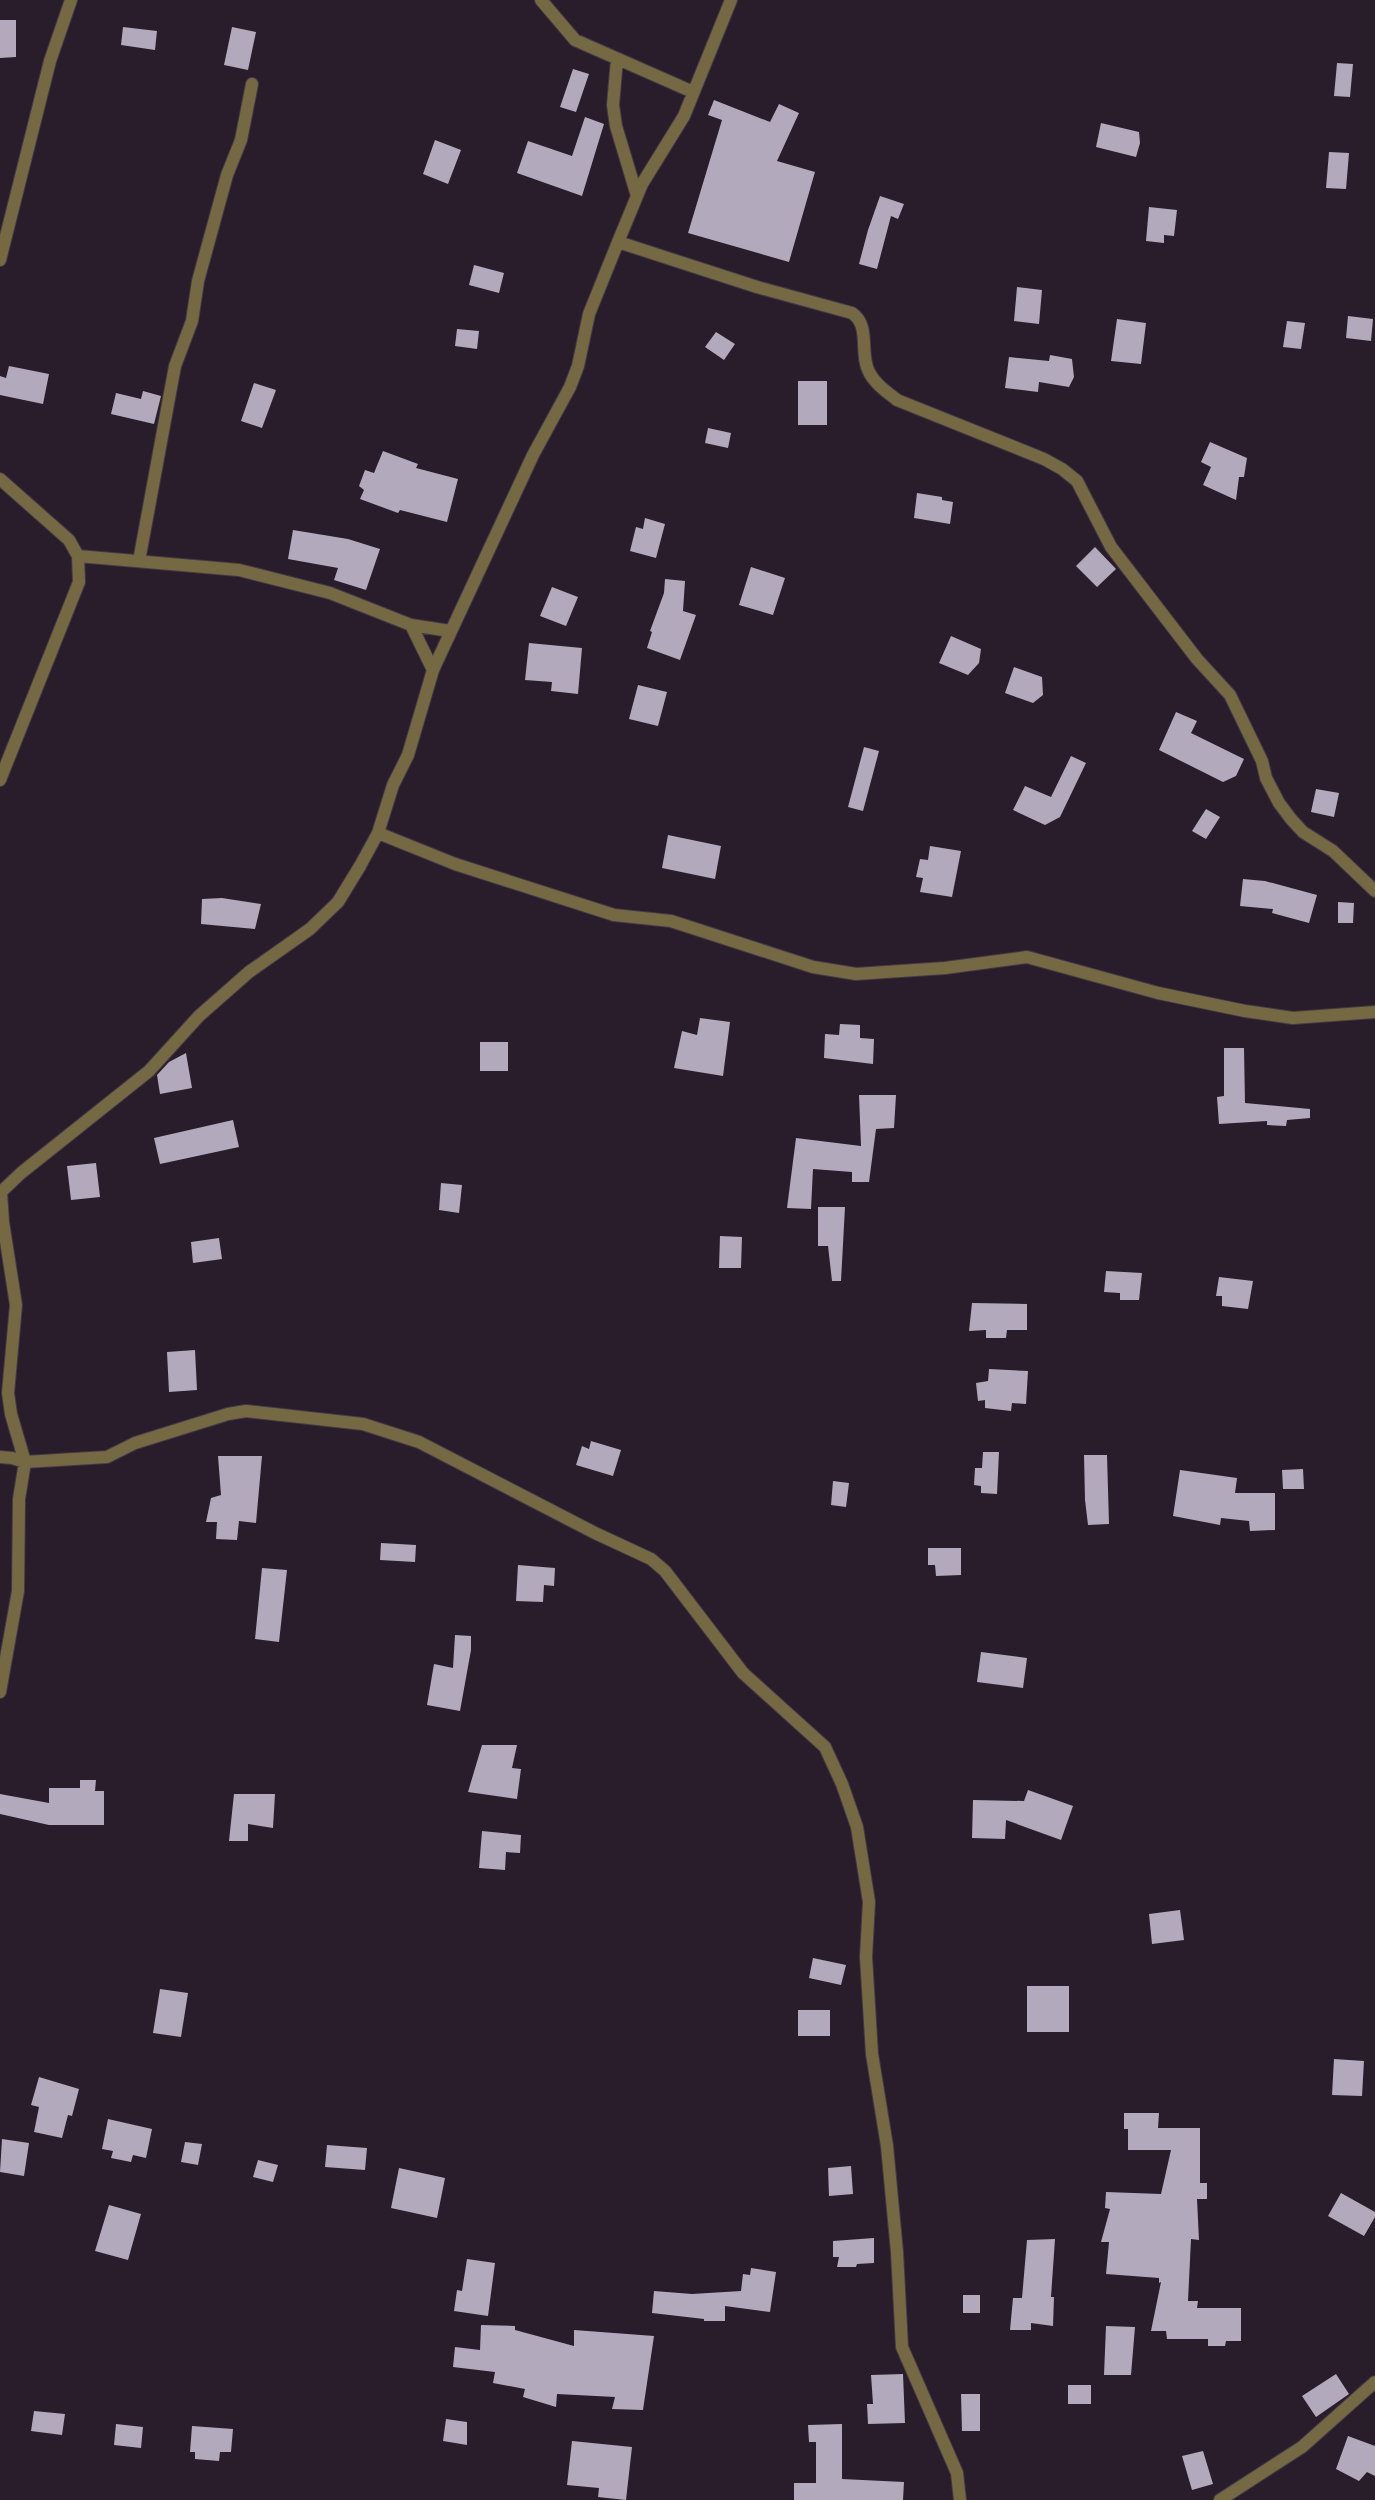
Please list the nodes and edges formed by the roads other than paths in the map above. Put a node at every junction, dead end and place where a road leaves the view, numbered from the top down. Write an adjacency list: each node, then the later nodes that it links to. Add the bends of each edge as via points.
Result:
1 (71, 0): 9 (street, via 50,61)
2 (541, 0): 4 (street, via 575,40)
3 (731, 0): 6 (street)
4 (617, 59): 6 (street); 7 (street, via 613,105 616,126)
5 (252, 84): 12 (street, via 241,140 227,175 198,281 192,321 175,366)
6 (694, 92): 7 (street, via 684,116)
7 (637, 196): 8 (street)
8 (618, 242): 14 (street, via 589,314 570,387 533,455); 18 (street, via 757,288 852,313 862,322 864,358 869,372 879,386 897,400 1044,459 1077,481 1110,547 1230,696 1279,803 1303,832 1333,851)
9 (0, 260)
10 (0, 479): 11 (street, via 69,540)
11 (78, 556): 12 (street); 16 (street, via 79,582)
12 (139, 561): 13 (street, via 239,570 330,593)
13 (411, 625): 14 (street); 15 (street)
14 (450, 631): 15 (street)
15 (433, 670): 17 (street, via 408,755 393,785)
16 (0, 780)
17 (378, 833): 19 (street, via 455,864 614,915 671,921 813,967 856,974 936,969 1026,957 1245,1011 1292,1018); 21 (street, via 338,902 310,929 249,972 199,1016 149,1071 1,1192 16,1305 8,1393)
18 (1375, 891)
19 (1375, 1012)
20 (0, 1457): 21 (street)
21 (25, 1462): 22 (street, via 19,1499 18,1591); 24 (street, via 107,1458 135,1443 246,1411 363,1424 396,1433 651,1559 664,1571 743,1673 825,1747 857,1826 869,1902 866,1956 872,2054 887,2146 902,2347 956,2473)
22 (0, 1692)
23 (1375, 2382): 25 (street, via 1302,2446)
24 (960, 2500)
25 (1220, 2500)

